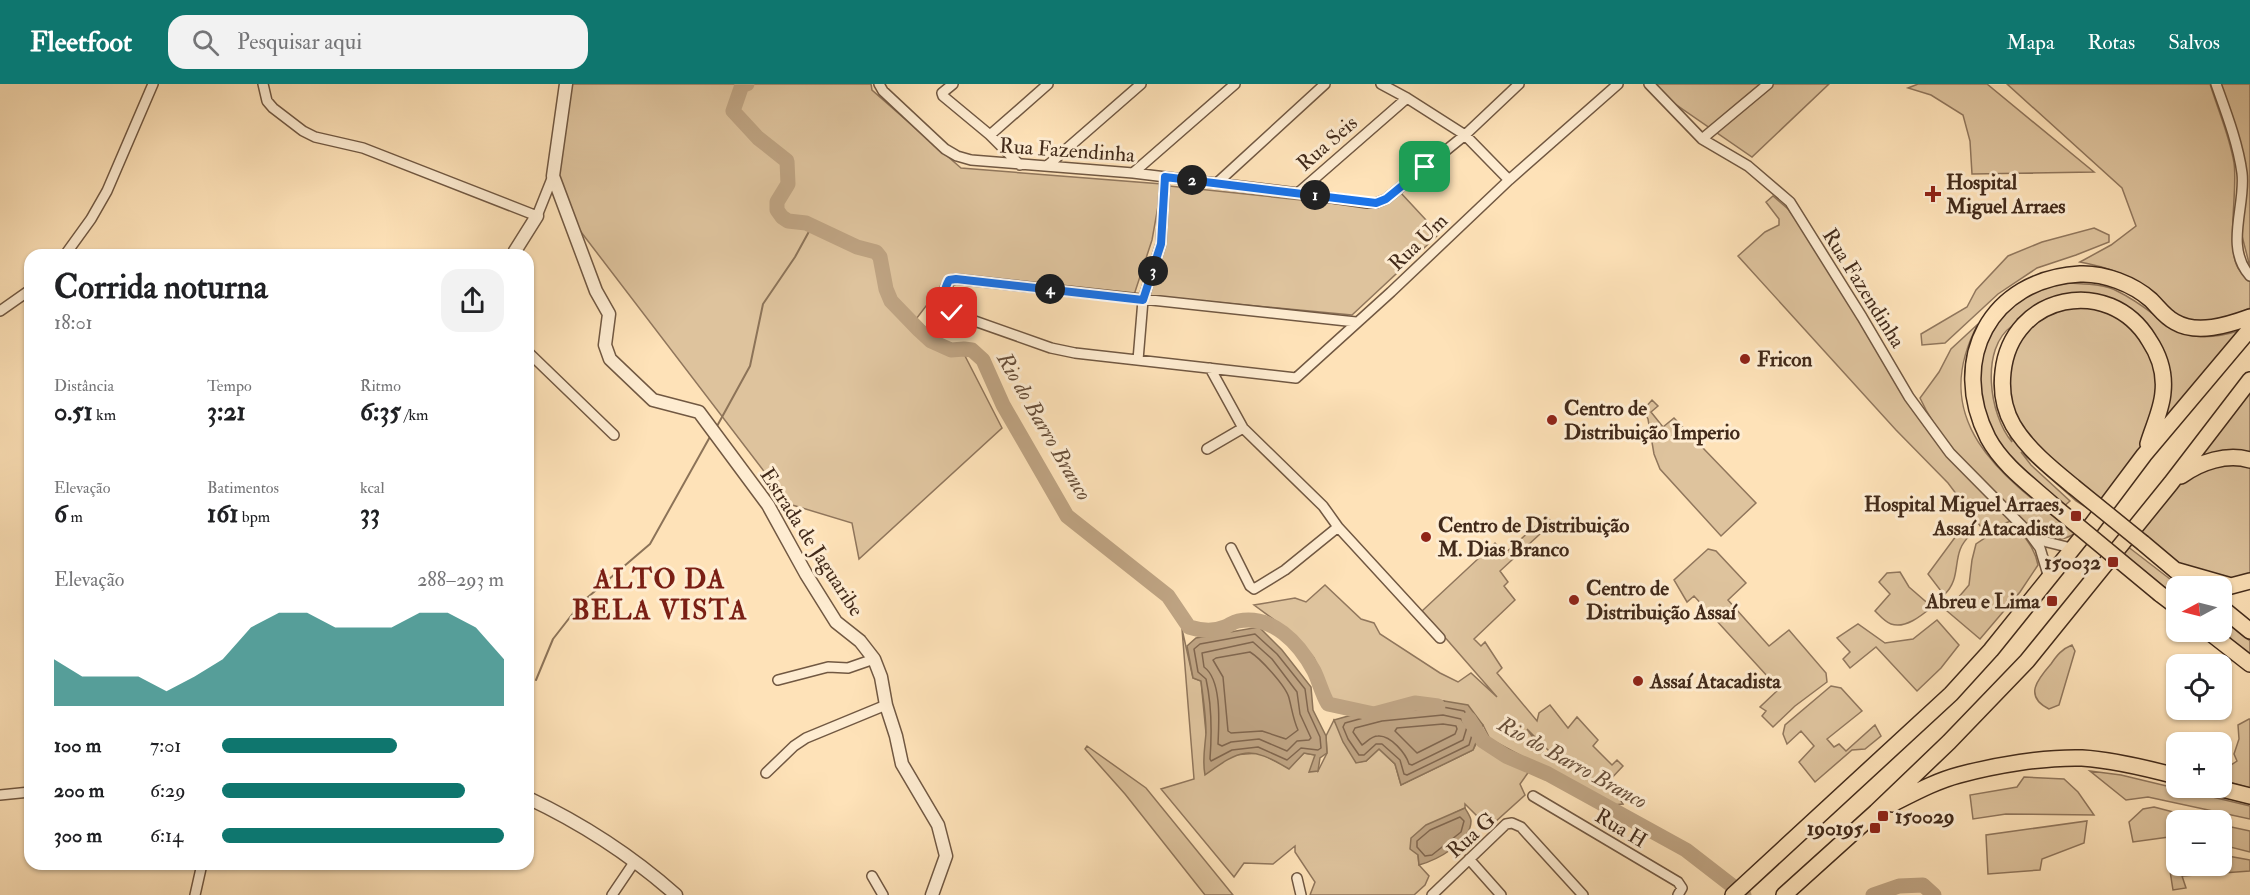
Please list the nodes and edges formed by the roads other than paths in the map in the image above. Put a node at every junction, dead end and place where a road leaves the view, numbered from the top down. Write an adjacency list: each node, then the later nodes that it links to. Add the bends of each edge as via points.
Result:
1 (153, 84): 29 (street, via 107,191)
2 (263, 84): 28 (street, via 273,108 309,134 363,147)
3 (566, 84): 23 (street, Estrada de Jaguaribe)
4 (953, 84): 17 (street, via 942,93)
5 (1048, 84): 17 (street)
6 (1141, 84): 21 (street)
7 (1234, 84): 22 (street)
8 (1325, 84): 26 (street)
9 (1381, 84): 16 (street)
10 (1519, 84): 18 (street, Rua Fazendinha)
11 (1618, 84): 25 (street, Rua Um)
12 (1649, 84): 19 (street, Rua Fazendinha)
13 (1768, 84): 19 (street)
14 (2216, 84): 31 (street, via 2240,159 2243,186 2237,241 2243,266)
15 (881, 88): 20 (street, Rua Fazendinha, via 957,156)
16 (1407, 98): 18 (street); 27 (street, Rua Seis)
17 (990, 135): 20 (street)
18 (1465, 135): 25 (street); 27 (street, Rua Fazendinha, via 1376,203)
19 (1702, 139): 49 (street, Rua Fazendinha, via 1748,166 1790,202 1936,435 1973,479)
20 (1020, 165): 21 (street, Rua Fazendinha)
21 (1047, 166): 22 (street, Rua Fazendinha)
22 (1133, 172): 24 (street, Rua Fazendinha)
23 (553, 176): 28 (street); 61 (street, Estrada de Jaguaribe, via 596,291 609,314 605,345 610,359 653,400 699,412 768,505 836,622 860,641)
24 (1165, 177): 26 (street, Rua Fazendinha); 33 (street, via 1161,244)
25 (1509, 180): 36 (street, Rua Um)
26 (1217, 183): 27 (street, Rua Fazendinha)
27 (1298, 193)
28 (537, 216): 30 (street)
29 (69, 249)
30 (516, 249)
31 (2250, 276)
32 (24, 294): 34 (street)
33 (1143, 300): 36 (street); 39 (street); 39 (street, via 956,279 949,280 943,304 946,310 1051,348)
34 (0, 311)
35 (2250, 317): 56 (highway, bridge, via 2215,328 2185,326 2175,323 2127,284 2080,274 2037,283 2017,293 2004,303 1979,340 1973,376 1976,406 1989,440 2002,458)
36 (1356, 322): 40 (street, Rua Um, via 1296,378)
37 (2250, 329): 45 (highway)
38 (534, 358): 43 (street)
39 (1138, 360): 40 (street)
40 (1210, 368): 42 (street)
41 (2250, 380): 47 (highway)
42 (1243, 428): 44 (street); 48 (street, via 1323,506)
43 (614, 435)
44 (1207, 449)
45 (2144, 455): 51 (highway); 52 (highway, bridge, via 2163,392 2157,353 2142,328 2120,309 2078,300 2042,310 2028,319 2006,352 2001,385 2012,423 2023,439 2073,487)
46 (2250, 460): 47 (highway, via 2239,456 2223,458 2190,469)
47 (2171, 483): 73 (highway, via 2027,661)
48 (1338, 527): 50 (street, via 1285,570 1254,589); 59 (street)
49 (2028, 533): 51 (street, Rua Fazendinha); 54 (street, Rua Fazendinha, via 2040,548)
50 (1231, 548)
51 (2071, 548): 54 (highway)
52 (2175, 570): 53 (highway); 55 (highway, via 2231,585)
53 (2182, 576)
54 (2049, 578): 89 (highway, via 1951,694)
55 (2250, 581)
56 (2166, 598)
57 (2232, 616): 58 (highway)
58 (2250, 631)
59 (1440, 638)
60 (2221, 642): 62 (highway)
61 (874, 659): 63 (street, via 848,668 828,667); 64 (street, Estrada de Jaguaribe)
62 (2250, 664)
63 (778, 680)
64 (886, 705): 66 (street, via 806,738); 83 (street, Estrada de Jaguaribe, via 902,764 938,825 946,855)
65 (2166, 773): 73 (highway, via 2083,758 2011,765 1959,775)
66 (766, 774)
67 (2232, 792): 71 (highway)
68 (24, 793): 69 (street)
69 (0, 795)
70 (1533, 796): 88 (street, Rua H, via 1678,882 1682,888)
71 (2250, 796)
72 (534, 801): 75 (street)
73 (1876, 812): 90 (highway)
74 (1469, 859): 85 (street, Rua G); 86 (street); 87 (street, Rua G, via 1506,824 1517,824)
75 (635, 861): 80 (street); 81 (street)
76 (201, 870): 79 (street)
77 (873, 876): 82 (street)
78 (1297, 878): 84 (street)
79 (195, 895)
80 (612, 895)
81 (676, 895)
82 (883, 895)
83 (932, 895)
84 (1302, 895)
85 (1432, 895)
86 (1501, 895)
87 (1583, 895)
88 (1678, 895)
89 (1733, 895)
90 (1784, 895)

